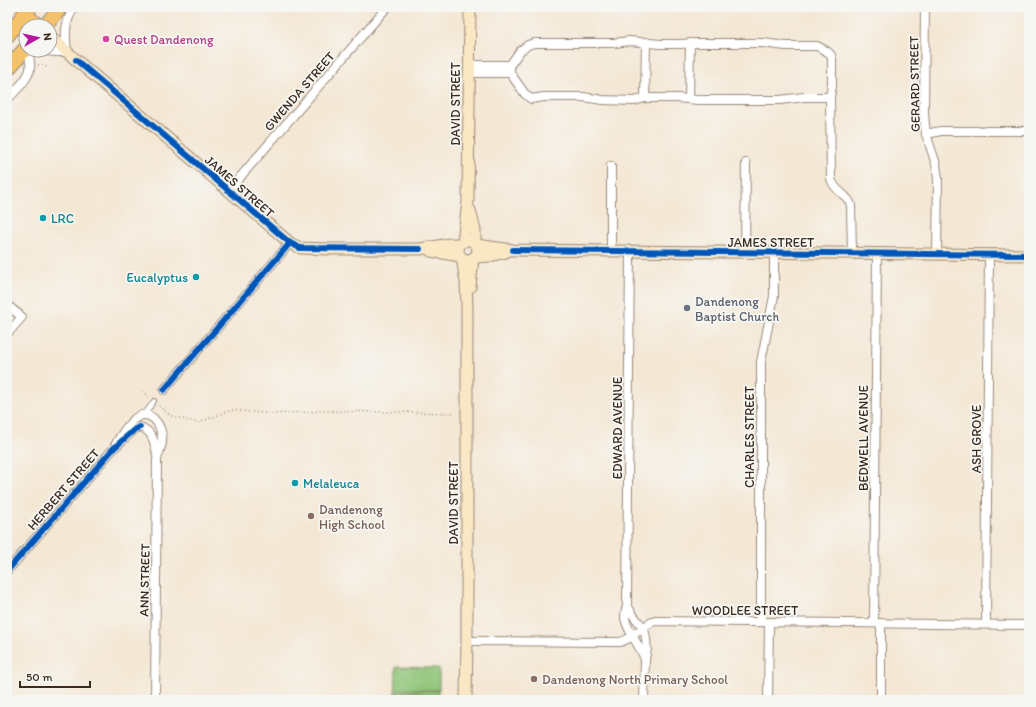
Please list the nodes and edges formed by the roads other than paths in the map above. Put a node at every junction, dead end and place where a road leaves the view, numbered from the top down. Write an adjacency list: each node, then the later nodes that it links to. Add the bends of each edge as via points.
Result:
1 (61, 7): 7 (highway)
2 (74, 7): 13 (street, via 68,16)
3 (387, 7): 27 (street, GWENDA STREET)
4 (470, 7): 16 (street, DAVID STREET)
5 (925, 7): 24 (street, GERARD STREET)
6 (27, 10): 8 (highway)
7 (52, 18)
8 (7, 36)
9 (646, 42): 10 (street); 17 (street, via 531,43 520,51); 20 (street)
10 (690, 43): 19 (street, via 817,46 831,55); 21 (street)
11 (58, 44): 13 (street, JAMES STREET)
12 (58, 52): 13 (street)
13 (67, 52): 27 (street, JAMES STREET)
14 (18, 58): 18 (highway)
15 (29, 58): 22 (street, via 30,70 27,77)
16 (469, 69): 17 (street); 28 (street, DAVID STREET)
17 (510, 69): 20 (street, via 525,94 531,99 544,97 634,101)
18 (7, 70)
19 (830, 97): 21 (street, via 780,100); 38 (street, via 831,179 836,190 849,200 851,205)
20 (645, 98): 21 (street)
21 (689, 99)
22 (7, 100)
23 (1029, 131): 24 (street, via 941,131)
24 (926, 134): 40 (street, GERARD STREET, via 938,179)
25 (746, 163): 36 (street)
26 (611, 166): 34 (street)
27 (229, 190): 29 (street, JAMES STREET)
28 (468, 201): 30 (street, DAVID STREET); 31 (street, DAVID STREET, via 475,230)
29 (290, 243): 32 (street, JAMES STREET, via 300,248); 48 (street)
30 (461, 243): 31 (street, via 469,240); 32 (street, JAMES STREET); 43 (street, via 458,250)
31 (475, 244): 33 (street, JAMES STREET); 44 (street, via 477,251)
32 (420, 249): 43 (street, JAMES STREET)
33 (513, 250): 34 (street, JAMES STREET); 44 (street, JAMES STREET)
34 (611, 251): 35 (street, JAMES STREET)
35 (630, 251): 36 (street, JAMES STREET); 55 (street, EDWARD AVENUE)
36 (745, 252): 37 (street, JAMES STREET)
37 (774, 252): 38 (street, JAMES STREET); 56 (street, CHARLES STREET, via 774,296 761,362)
38 (852, 253): 39 (street, JAMES STREET)
39 (877, 253): 40 (street, JAMES STREET); 57 (street, BEDWELL AVENUE)
40 (937, 254): 41 (street, JAMES STREET)
41 (989, 255): 42 (street, JAMES STREET); 58 (street, ASH GROVE)
42 (1029, 255)
43 (461, 257): 44 (street, via 468,260); 46 (street, DAVID STREET)
44 (474, 257): 46 (street, DAVID STREET)
45 (7, 305): 47 (street, via 22,316)
46 (467, 305): 62 (street, DAVID STREET)
47 (7, 334)
48 (164, 390)
49 (154, 401): 50 (lane, HERBERT STREET)
50 (144, 415): 51 (street); 52 (street, HERBERT STREET, via 138,416 132,422); 53 (street, ANN STREET, via 154,419 160,429 162,442)
51 (140, 427): 52 (street, HERBERT STREET); 53 (street, ANN STREET, via 152,435)
52 (113, 449): 54 (street, HERBERT STREET)
53 (157, 460): 64 (street, ANN STREET)
54 (7, 571)
55 (628, 605): 60 (street, EDWARD AVENUE); 61 (street, EDWARD AVENUE, via 625,617)
56 (765, 622): 57 (street, WOODLEE STREET); 60 (street, WOODLEE STREET, via 655,621); 67 (street, CHARLES STREET)
57 (878, 623): 58 (street, WOODLEE STREET); 68 (street, BEDWELL AVENUE)
58 (986, 624): 59 (street, WOODLEE STREET)
59 (1029, 624)
60 (642, 627): 61 (street, WOODLEE STREET); 63 (street, EDWARD AVENUE, via 647,646)
61 (633, 636): 62 (street, WOODLEE STREET, via 620,642); 63 (street, EDWARD AVENUE)
62 (467, 641): 65 (street, DAVID STREET)
63 (645, 659): 66 (street, EDWARD AVENUE)
64 (156, 700)
65 (466, 700)
66 (644, 700)
67 (768, 700)
68 (881, 700)

